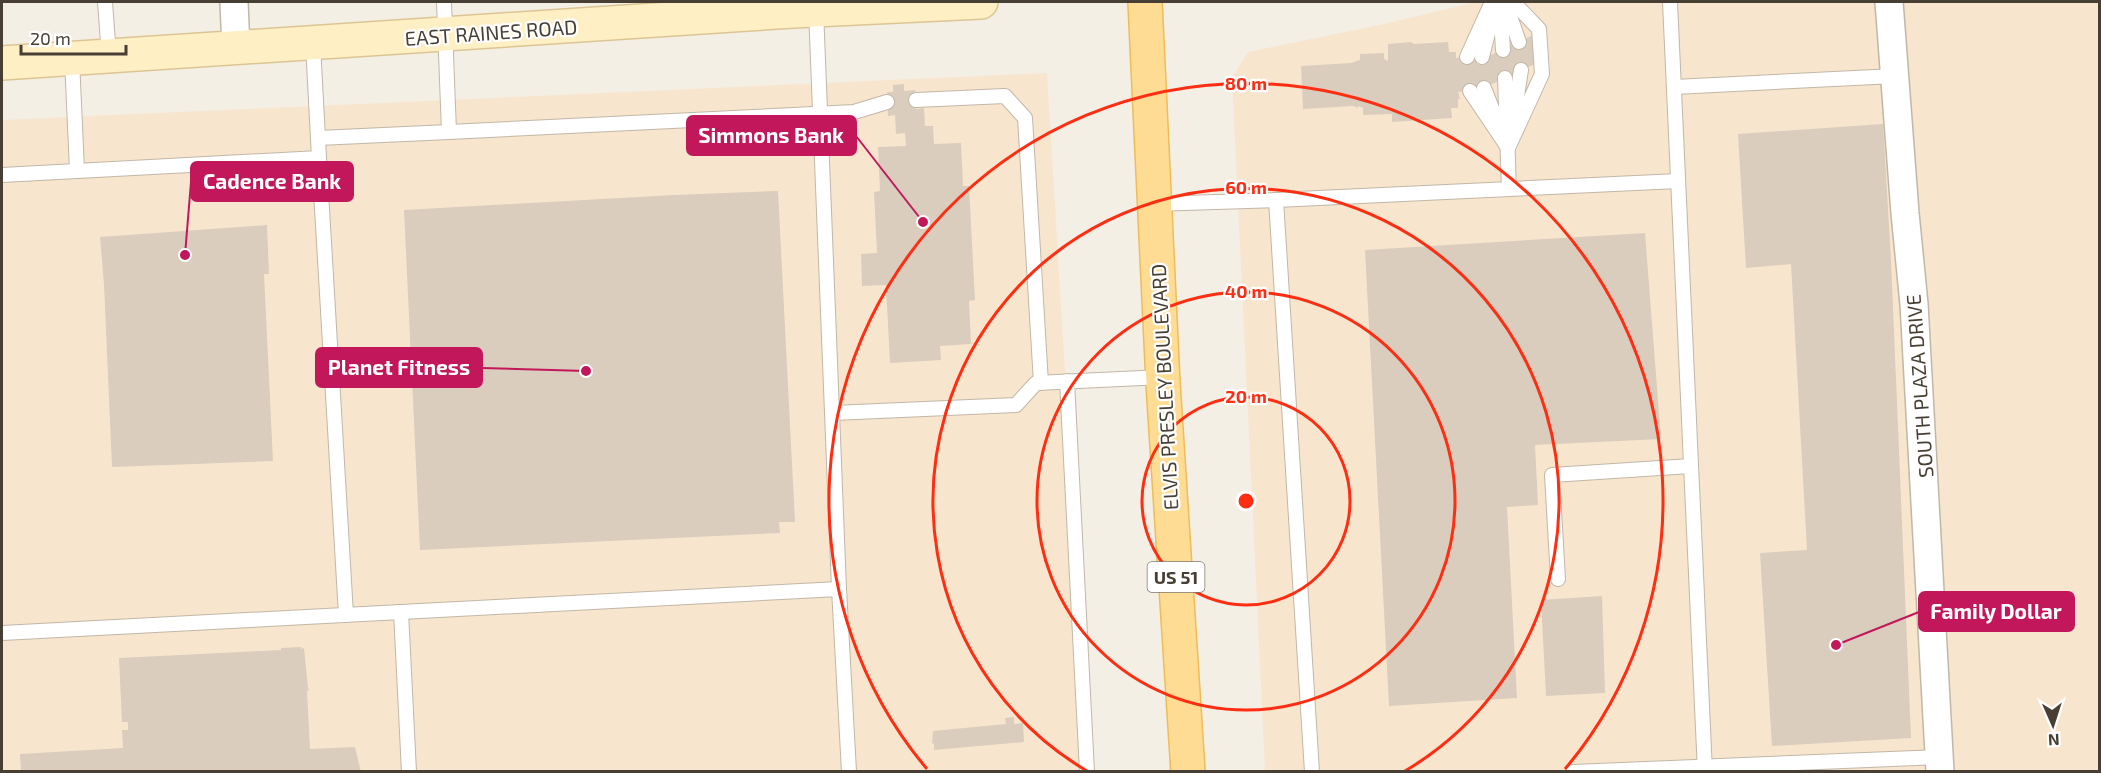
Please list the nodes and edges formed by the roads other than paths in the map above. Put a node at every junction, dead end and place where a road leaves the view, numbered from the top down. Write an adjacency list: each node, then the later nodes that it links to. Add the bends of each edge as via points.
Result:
1 (105, 2): 19 (lane)
2 (234, 2): 17 (street)
3 (444, 2): 14 (lane)
4 (981, 2): 13 (main road, EAST RAINES ROAD)
5 (1145, 2): 42 (main road, ELVIS PRESLEY BOULEVARD / US 51)
6 (1494, 2): 20 (lane); 21 (lane)
7 (1500, 2): 18 (lane)
8 (1505, 2): 15 (lane)
9 (1513, 2): 35 (lane, via 1539,29 1542,74)
10 (1670, 2): 27 (lane)
11 (1889, 2): 25 (street, SOUTH PLAZA DRIVE)
12 (718, 9): 13 (main road, EAST RAINES ROAD); 14 (main road, EAST RAINES ROAD)
13 (816, 10): 32 (lane)
14 (446, 35): 16 (main road, EAST RAINES ROAD); 33 (lane)
15 (1519, 42)
16 (313, 44): 17 (main road, EAST RAINES ROAD); 34 (lane)
17 (236, 49): 19 (main road, EAST RAINES ROAD)
18 (1503, 50)
19 (108, 56): 22 (main road, EAST RAINES ROAD)
20 (1467, 57)
21 (1482, 57)
22 (72, 59): 23 (main road, EAST RAINES ROAD); 37 (lane)
23 (2, 63)
24 (1521, 70): 35 (lane)
25 (1895, 76): 27 (lane); 53 (street, SOUTH PLAZA DRIVE, via 1914,304)
26 (1505, 78): 35 (lane)
27 (1674, 87): 39 (lane)
28 (1484, 88): 35 (lane)
29 (1470, 91): 35 (lane)
30 (916, 100): 45 (lane, via 1005,96 1025,118)
31 (887, 102): 32 (lane, via 854,112)
32 (820, 114): 33 (lane); 46 (lane)
33 (449, 132): 34 (lane)
34 (318, 138): 36 (lane)
35 (1508, 148): 40 (lane)
36 (319, 158): 37 (lane); 51 (lane)
37 (77, 171): 38 (lane)
38 (2, 175)
39 (1678, 181): 40 (lane); 47 (lane)
40 (1509, 189): 41 (lane)
41 (1276, 200): 42 (lane); 59 (lane)
42 (1154, 204): 43 (main road, ELVIS PRESLEY BOULEVARD / US 51)
43 (1163, 377): 44 (lane); 58 (main road, ELVIS PRESLEY BOULEVARD / US 51)
44 (1067, 381): 45 (lane); 57 (lane)
45 (1041, 383): 46 (lane, via 1036,383 1016,405)
46 (833, 413): 49 (lane)
47 (1691, 466): 48 (lane, via 1552,475); 54 (lane)
48 (1558, 579)
49 (839, 589): 50 (lane); 56 (lane)
50 (401, 612): 51 (lane); 55 (lane)
51 (346, 615): 52 (lane)
52 (2, 633)
53 (1940, 764): 54 (lane)
54 (1704, 769): 60 (lane)
55 (410, 771)
56 (849, 771)
57 (1087, 771)
58 (1188, 771)
59 (1312, 771)
60 (1574, 771)

